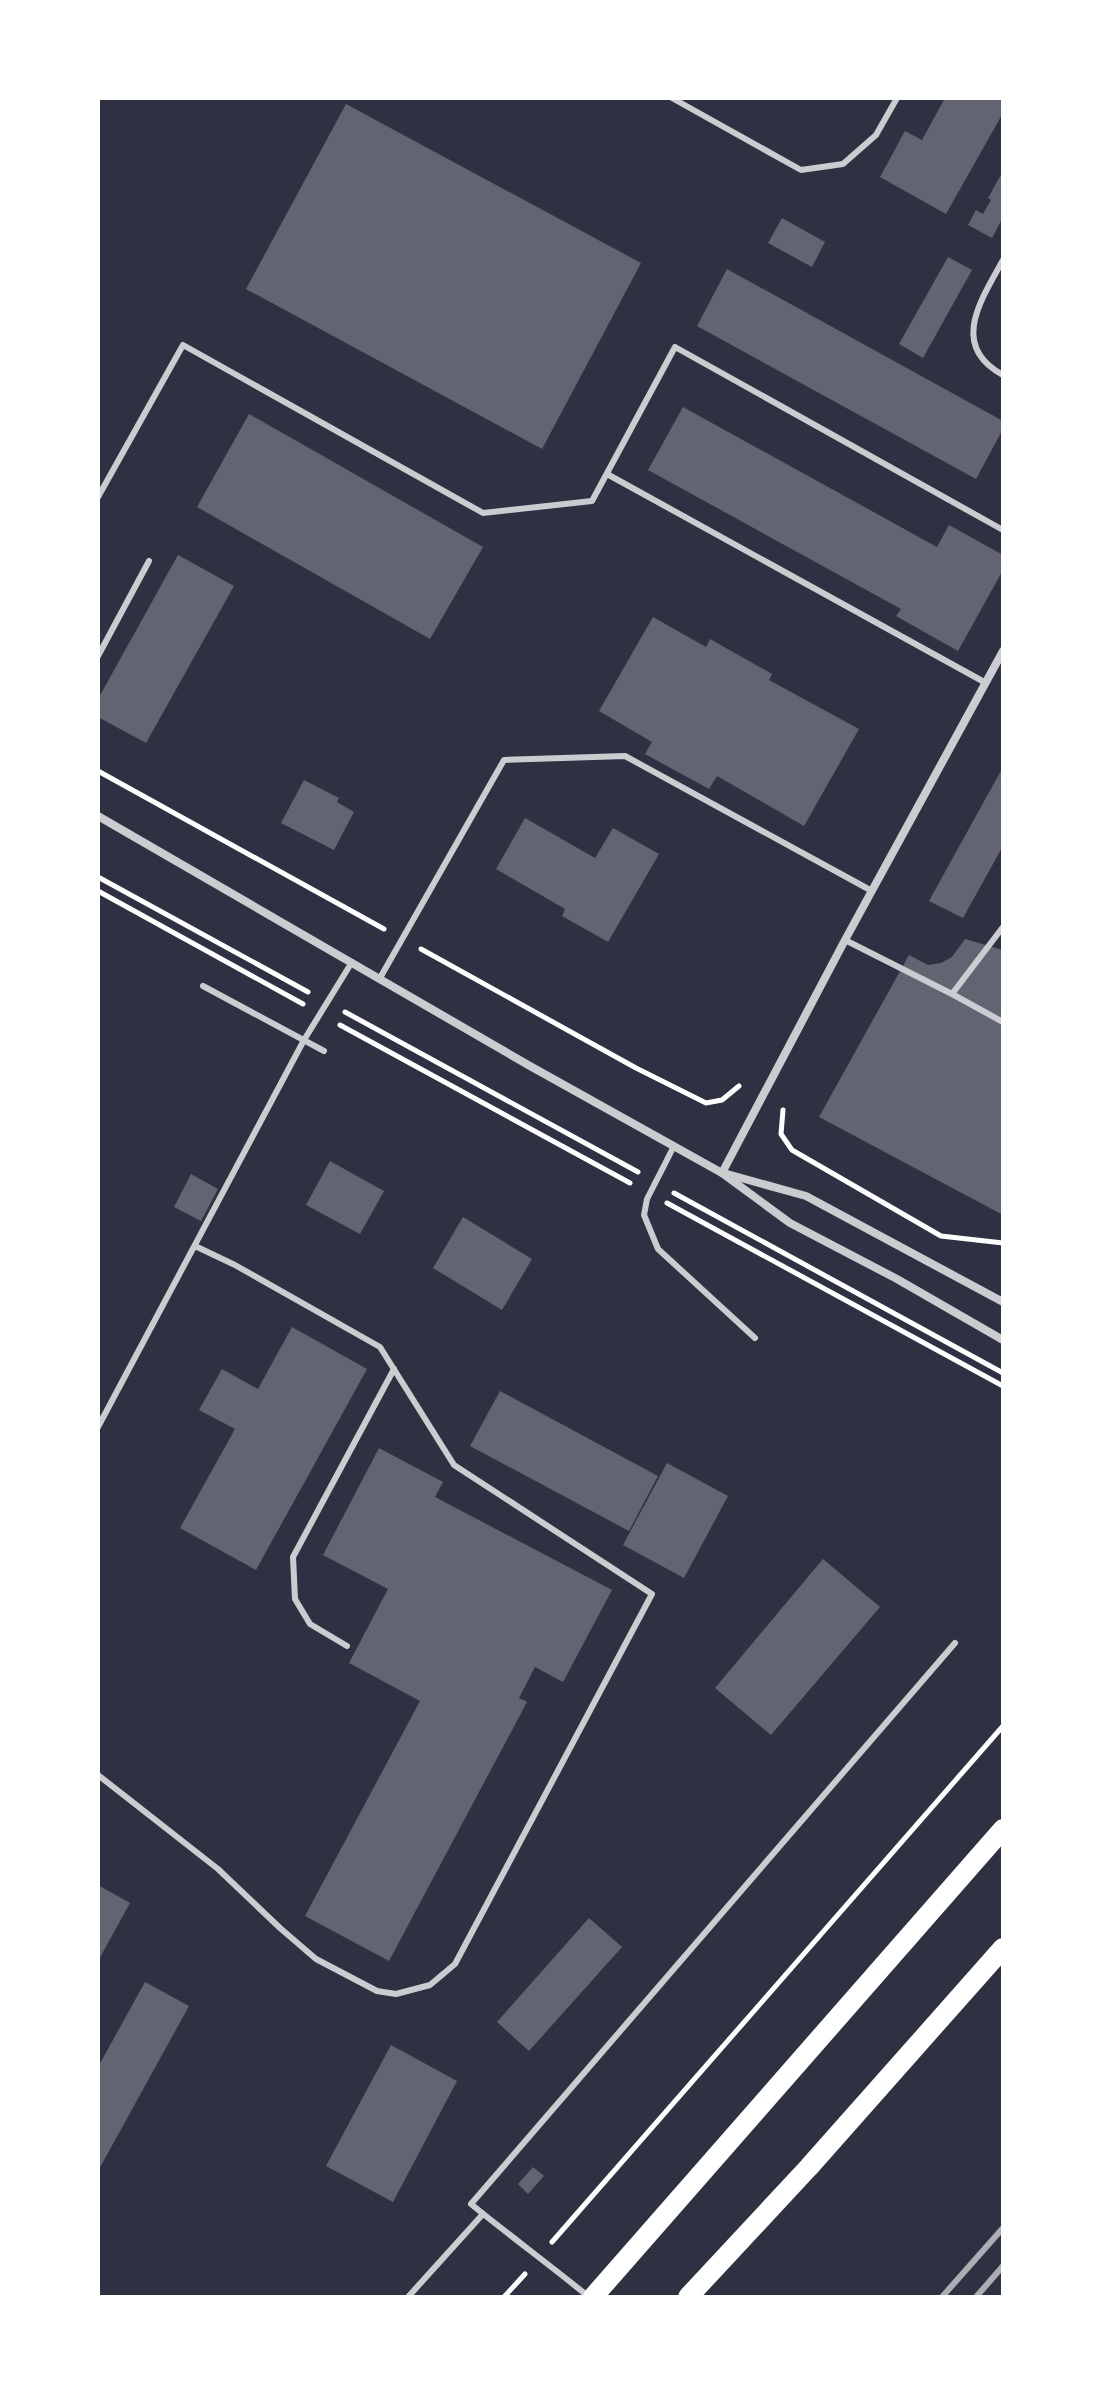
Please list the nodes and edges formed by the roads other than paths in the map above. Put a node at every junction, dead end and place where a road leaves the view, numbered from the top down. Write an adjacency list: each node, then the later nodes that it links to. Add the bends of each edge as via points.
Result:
1 (672, 98): 2 (lane, via 801,170 843,164 876,135)
2 (897, 98)
3 (1003, 260): 4 (lane, via 972,328 976,352)
4 (1003, 375)
5 (607, 474): 6 (lane, via 592,501 483,513 183,345); 7 (lane, via 675,347); 11 (lane)
6 (98, 497)
7 (1003, 530)
8 (149, 561): 10 (lane)
9 (1003, 651): 11 (street)
10 (98, 656)
11 (986, 683): 13 (street)
12 (98, 816): 16 (street)
13 (872, 891): 15 (street); 17 (lane, via 625,756 504,760)
14 (1003, 927): 19 (lane)
15 (845, 940): 19 (lane); 24 (street)
16 (352, 962): 17 (street); 21 (lane)
17 (380, 978): 23 (street)
18 (203, 986): 21 (lane)
19 (952, 994): 20 (lane)
20 (1003, 1022)
21 (304, 1040): 22 (lane); 25 (lane)
22 (324, 1051)
23 (674, 1146): 24 (street); 27 (lane, via 649,1193 644,1215 658,1249)
24 (722, 1173): 26 (street, via 806,1196); 28 (street, via 790,1223)
25 (195, 1246): 29 (lane, via 380,1347); 30 (lane)
26 (1003, 1302)
27 (755, 1338)
28 (1003, 1340)
29 (394, 1369): 32 (lane, via 293,1557 295,1599 310,1624); 33 (lane, via 454,1465 652,1594 455,1964 436,1980 396,1994 377,1991 316,1959 218,1869)
30 (98, 1427)
31 (955, 1643): 36 (lane, via 471,2204)
32 (347, 1646)
33 (98, 1775)
34 (1003, 1829): 38 (main road)
35 (1003, 1948): 39 (main road)
36 (483, 2214): 37 (lane); 38 (lane)
37 (408, 2297)
38 (591, 2297)
39 (688, 2297)

